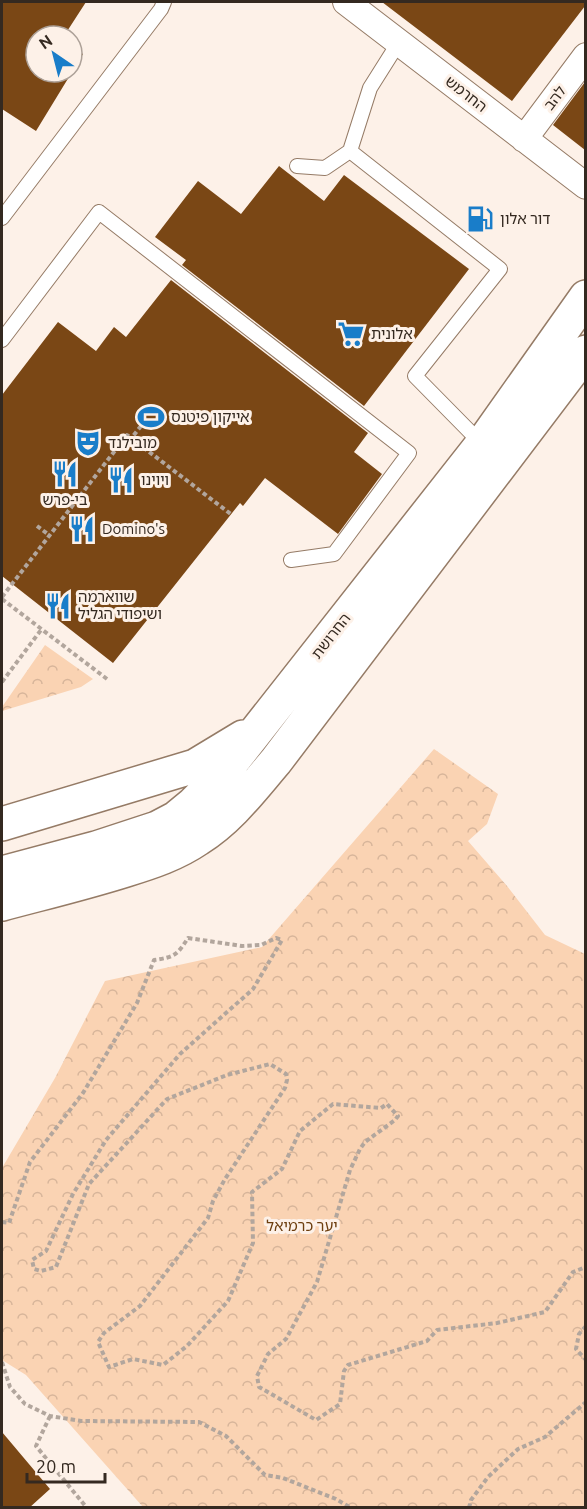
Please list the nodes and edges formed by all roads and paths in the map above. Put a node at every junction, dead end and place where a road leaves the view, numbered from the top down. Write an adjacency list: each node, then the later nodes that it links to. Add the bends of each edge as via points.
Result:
1 (164, 2): 9 (lane)
2 (347, 2): 3 (street, החרמש)
3 (399, 42): 5 (street, החרמש); 6 (lane, via 370,88)
4 (585, 56): 5 (street, להב)
5 (524, 139): 8 (street, החרמש)
6 (350, 150): 7 (lane, via 325,168); 16 (lane, via 500,269 415,376)
7 (297, 166)
8 (585, 186)
9 (2, 219)
10 (585, 297): 16 (street, החרושת)
11 (2, 340): 20 (lane, via 99,212 409,453 334,554)
12 (585, 352): 13 (street, החרושת)
13 (576, 370): 28 (street, החרושת, via 237,808 200,838 159,860)
14 (141, 426): 15 (path)
15 (130, 440): 17 (path); 19 (path, via 127,435)
16 (482, 444): 25 (street, החרושת)
17 (232, 515)
18 (37, 526): 19 (path)
19 (50, 536): 21 (path)
20 (291, 560)
21 (2, 598): 22 (path)
22 (41, 630): 23 (path); 24 (path)
23 (107, 679)
24 (2, 682)
25 (262, 725): 26 (street, via 195,766); 27 (street, החרושת, via 222,776 176,818 96,848)
26 (2, 824)
27 (2, 873)
28 (2, 904)
29 (2, 1222): 30 (path, via 9,1223 30,1162 83,1093 137,1002 154,960 180,951 188,938 242,946 261,945 276,938 282,940 253,989 180,1054 106,1140 73,1194 46,1251 32,1260 34,1269 56,1267 89,1184 167,1099 227,1075 270,1064 286,1074 285,1088 225,1179 208,1218 140,1306 98,1342 109,1367 134,1359 163,1365 187,1346 228,1301 253,1243 252,1192 282,1169 300,1131 333,1104 381,1108 387,1104 398,1116 360,1149 350,1170 317,1282 286,1339 268,1354 257,1376 259,1388 316,1420 340,1404 348,1365 427,1341 437,1330 545,1312 573,1272)
30 (585, 1267)
31 (585, 1326): 32 (path, via 576,1349)
32 (585, 1360)
33 (2, 1362): 35 (path, via 10,1386 26,1404)
34 (585, 1402): 38 (path, via 544,1437 518,1449 488,1477)
35 (50, 1416): 36 (path, via 36,1446); 37 (path, via 81,1421 199,1422 226,1436 265,1475 283,1478)
36 (87, 1508)
37 (351, 1508)
38 (469, 1508)

